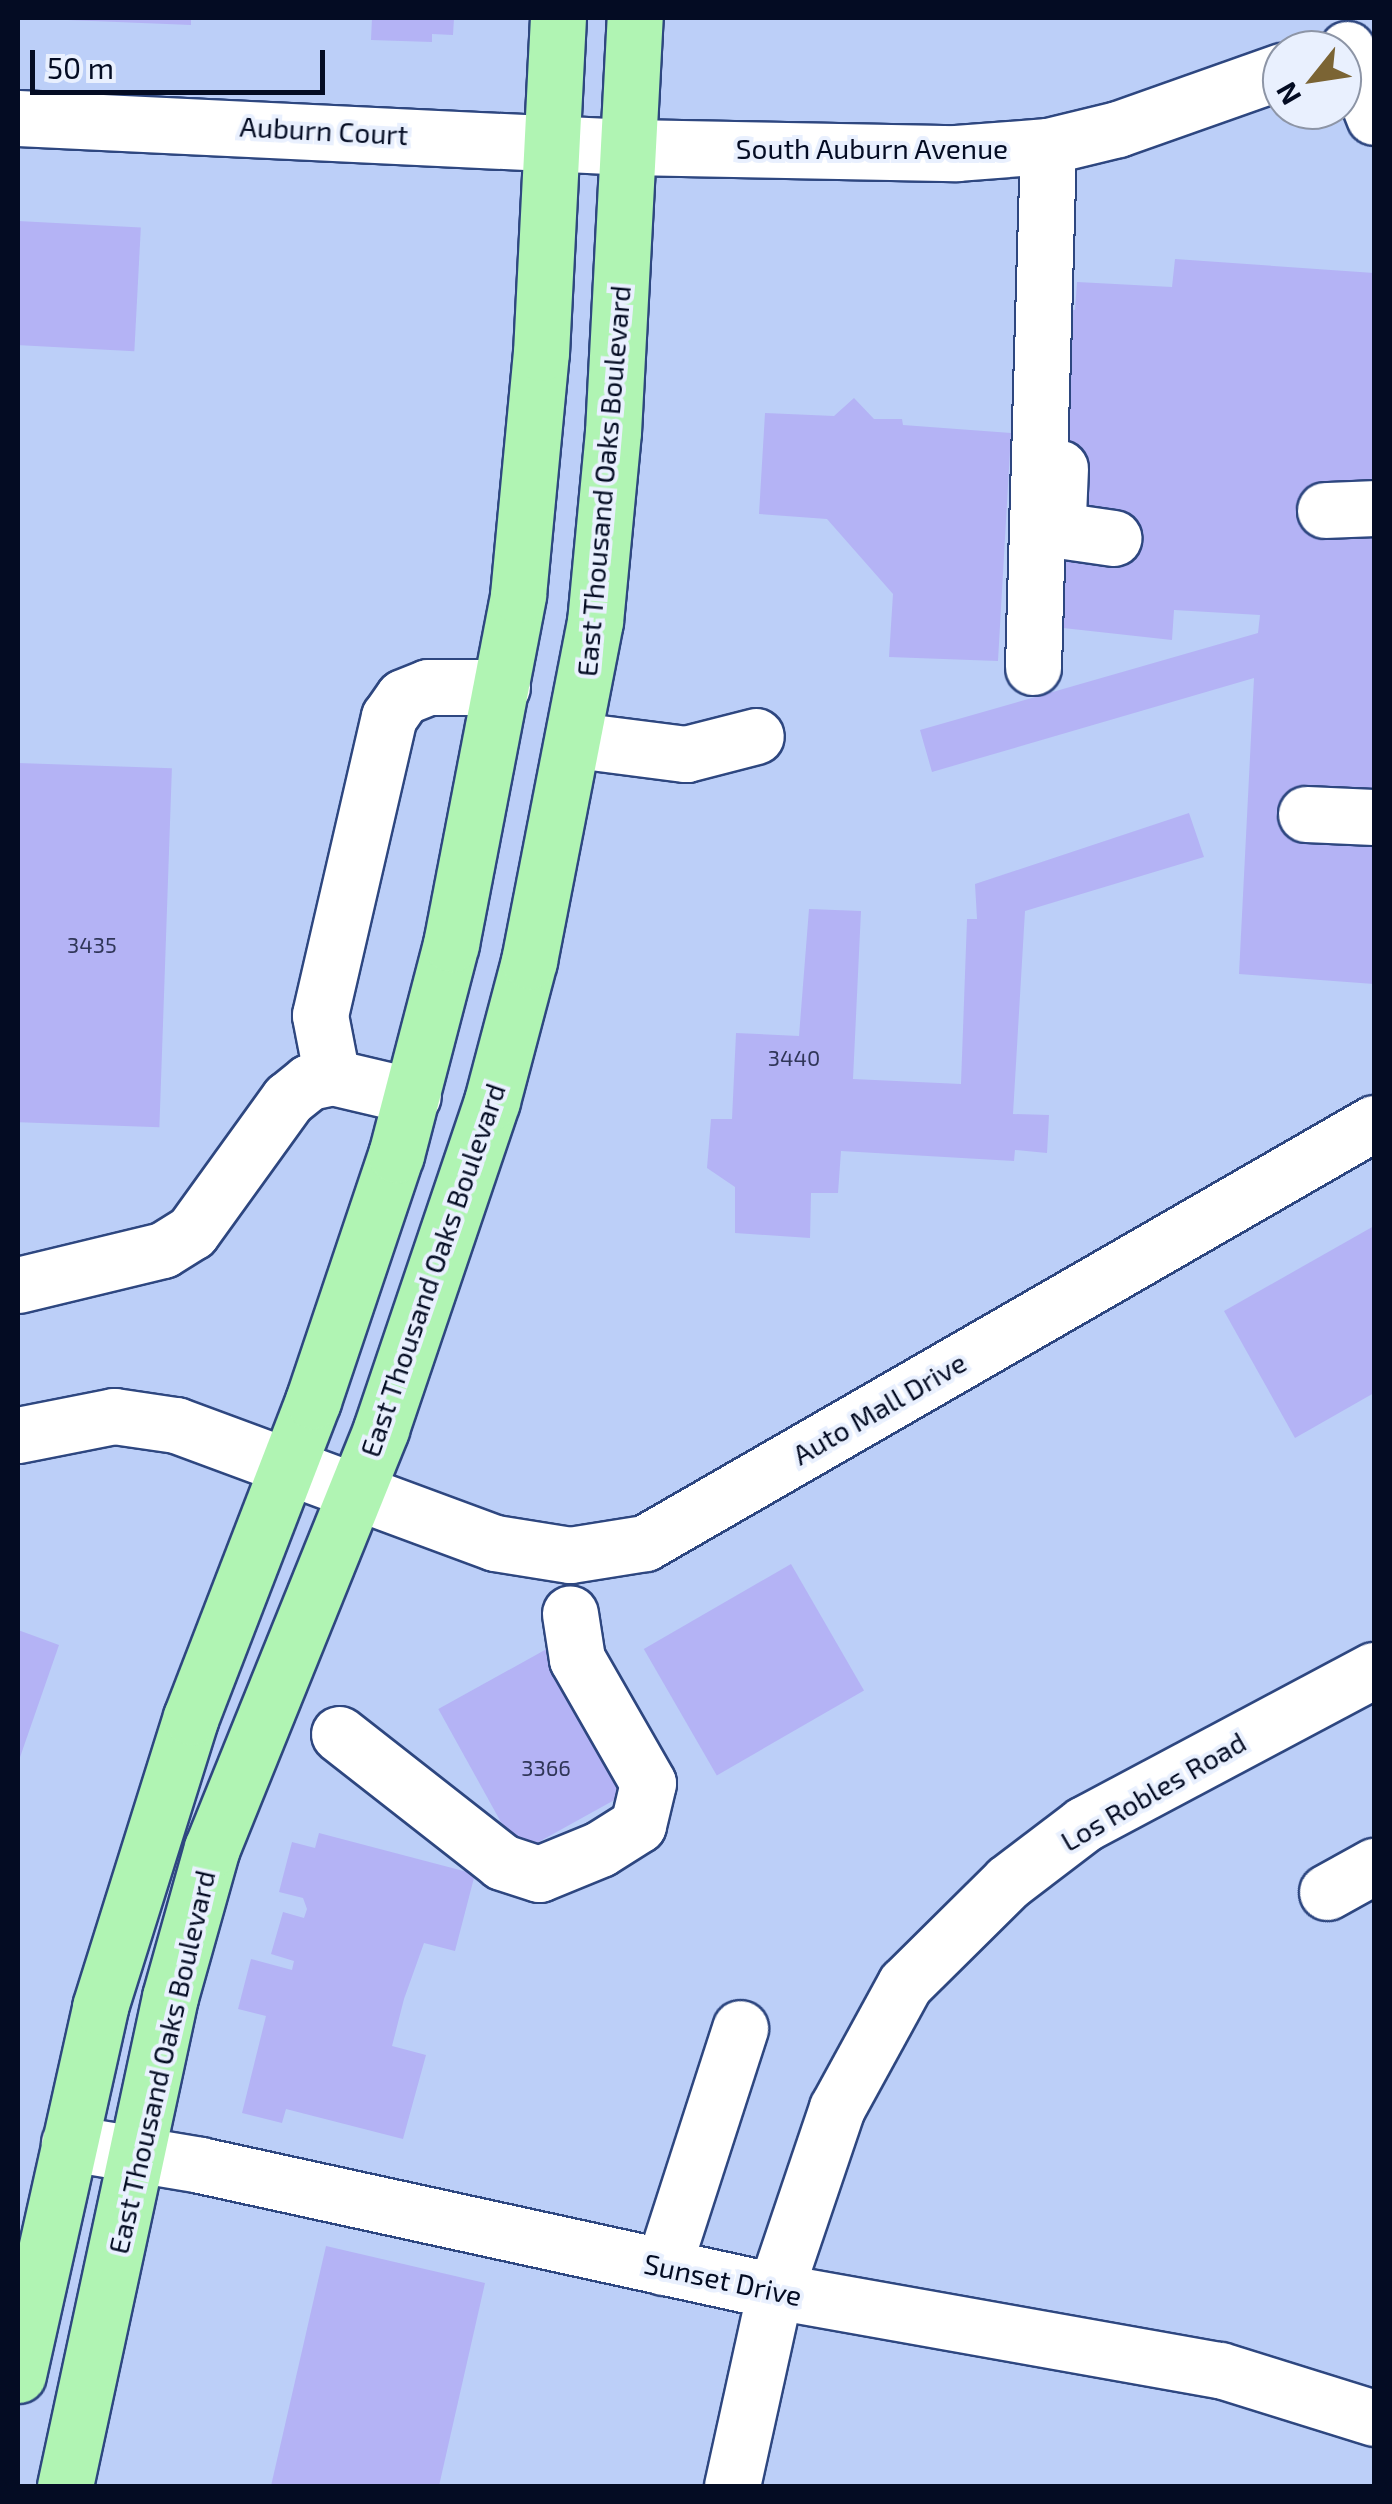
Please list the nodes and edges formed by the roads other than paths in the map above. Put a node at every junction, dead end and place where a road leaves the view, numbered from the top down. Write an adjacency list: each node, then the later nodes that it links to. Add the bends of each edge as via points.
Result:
1 (558, 18): 7 (main road)
2 (635, 18): 9 (main road, East Thousand Oaks Boulevard)
3 (1362, 74): 5 (street)
4 (1262, 78): 8 (street, South Auburn Avenue)
5 (1374, 117)
6 (18, 118): 7 (street, Auburn Court)
7 (554, 144): 9 (street, Auburn Court); 13 (main road, via 534,454)
8 (1048, 146): 9 (street, South Auburn Avenue, via 956,153); 12 (street)
9 (629, 148): 15 (main road, East Thousand Oaks Boulevard, via 613,432)
10 (1069, 256): 11 (street, via 1058,515 1065,530)
11 (1114, 538)
12 (1033, 667)
13 (502, 687): 18 (street, via 428,687 403,697 389,718 320,1015); 19 (main road)
14 (756, 736): 15 (street, via 686,754)
15 (576, 740): 24 (main road, East Thousand Oaks Boulevard, via 492,1101)
16 (1306, 814): 17 (street)
17 (1374, 818)
18 (332, 1076): 19 (street); 21 (street, via 309,1082 288,1099 192,1232 163,1250)
19 (413, 1096): 23 (main road)
20 (1374, 1124): 24 (street, Auto Mall Drive, via 645,1543 570,1556 538,1552)
21 (18, 1285)
22 (18, 1435): 23 (street, Auto Mall Drive, via 114,1416 176,1424)
23 (286, 1467): 24 (street, Auto Mall Drive); 31 (main road, via 152,1836 100,2007)
24 (354, 1494): 32 (main road, East Thousand Oaks Boulevard, via 212,1848 170,1997)
25 (570, 1614): 27 (street, via 578,1659 648,1783 638,1825 600,1849 539,1874 502,1862)
26 (1374, 1670): 34 (street, Los Robles Road, via 1084,1824 948,1937 905,1984 852,2078)
27 (339, 1734)
28 (1374, 1866): 29 (street)
29 (1328, 1892)
30 (740, 2028): 33 (street)
31 (69, 2143): 32 (street, Sunset Drive); 35 (main road)
32 (137, 2154): 33 (street, Sunset Drive); 37 (main road, East Thousand Oaks Boulevard)
33 (663, 2266): 34 (street, Sunset Drive)
34 (775, 2290): 36 (street, Sunset Drive, via 1220,2370); 38 (street, Los Robles Road)
35 (18, 2375)
36 (1374, 2418)
37 (65, 2486)
38 (732, 2486)

